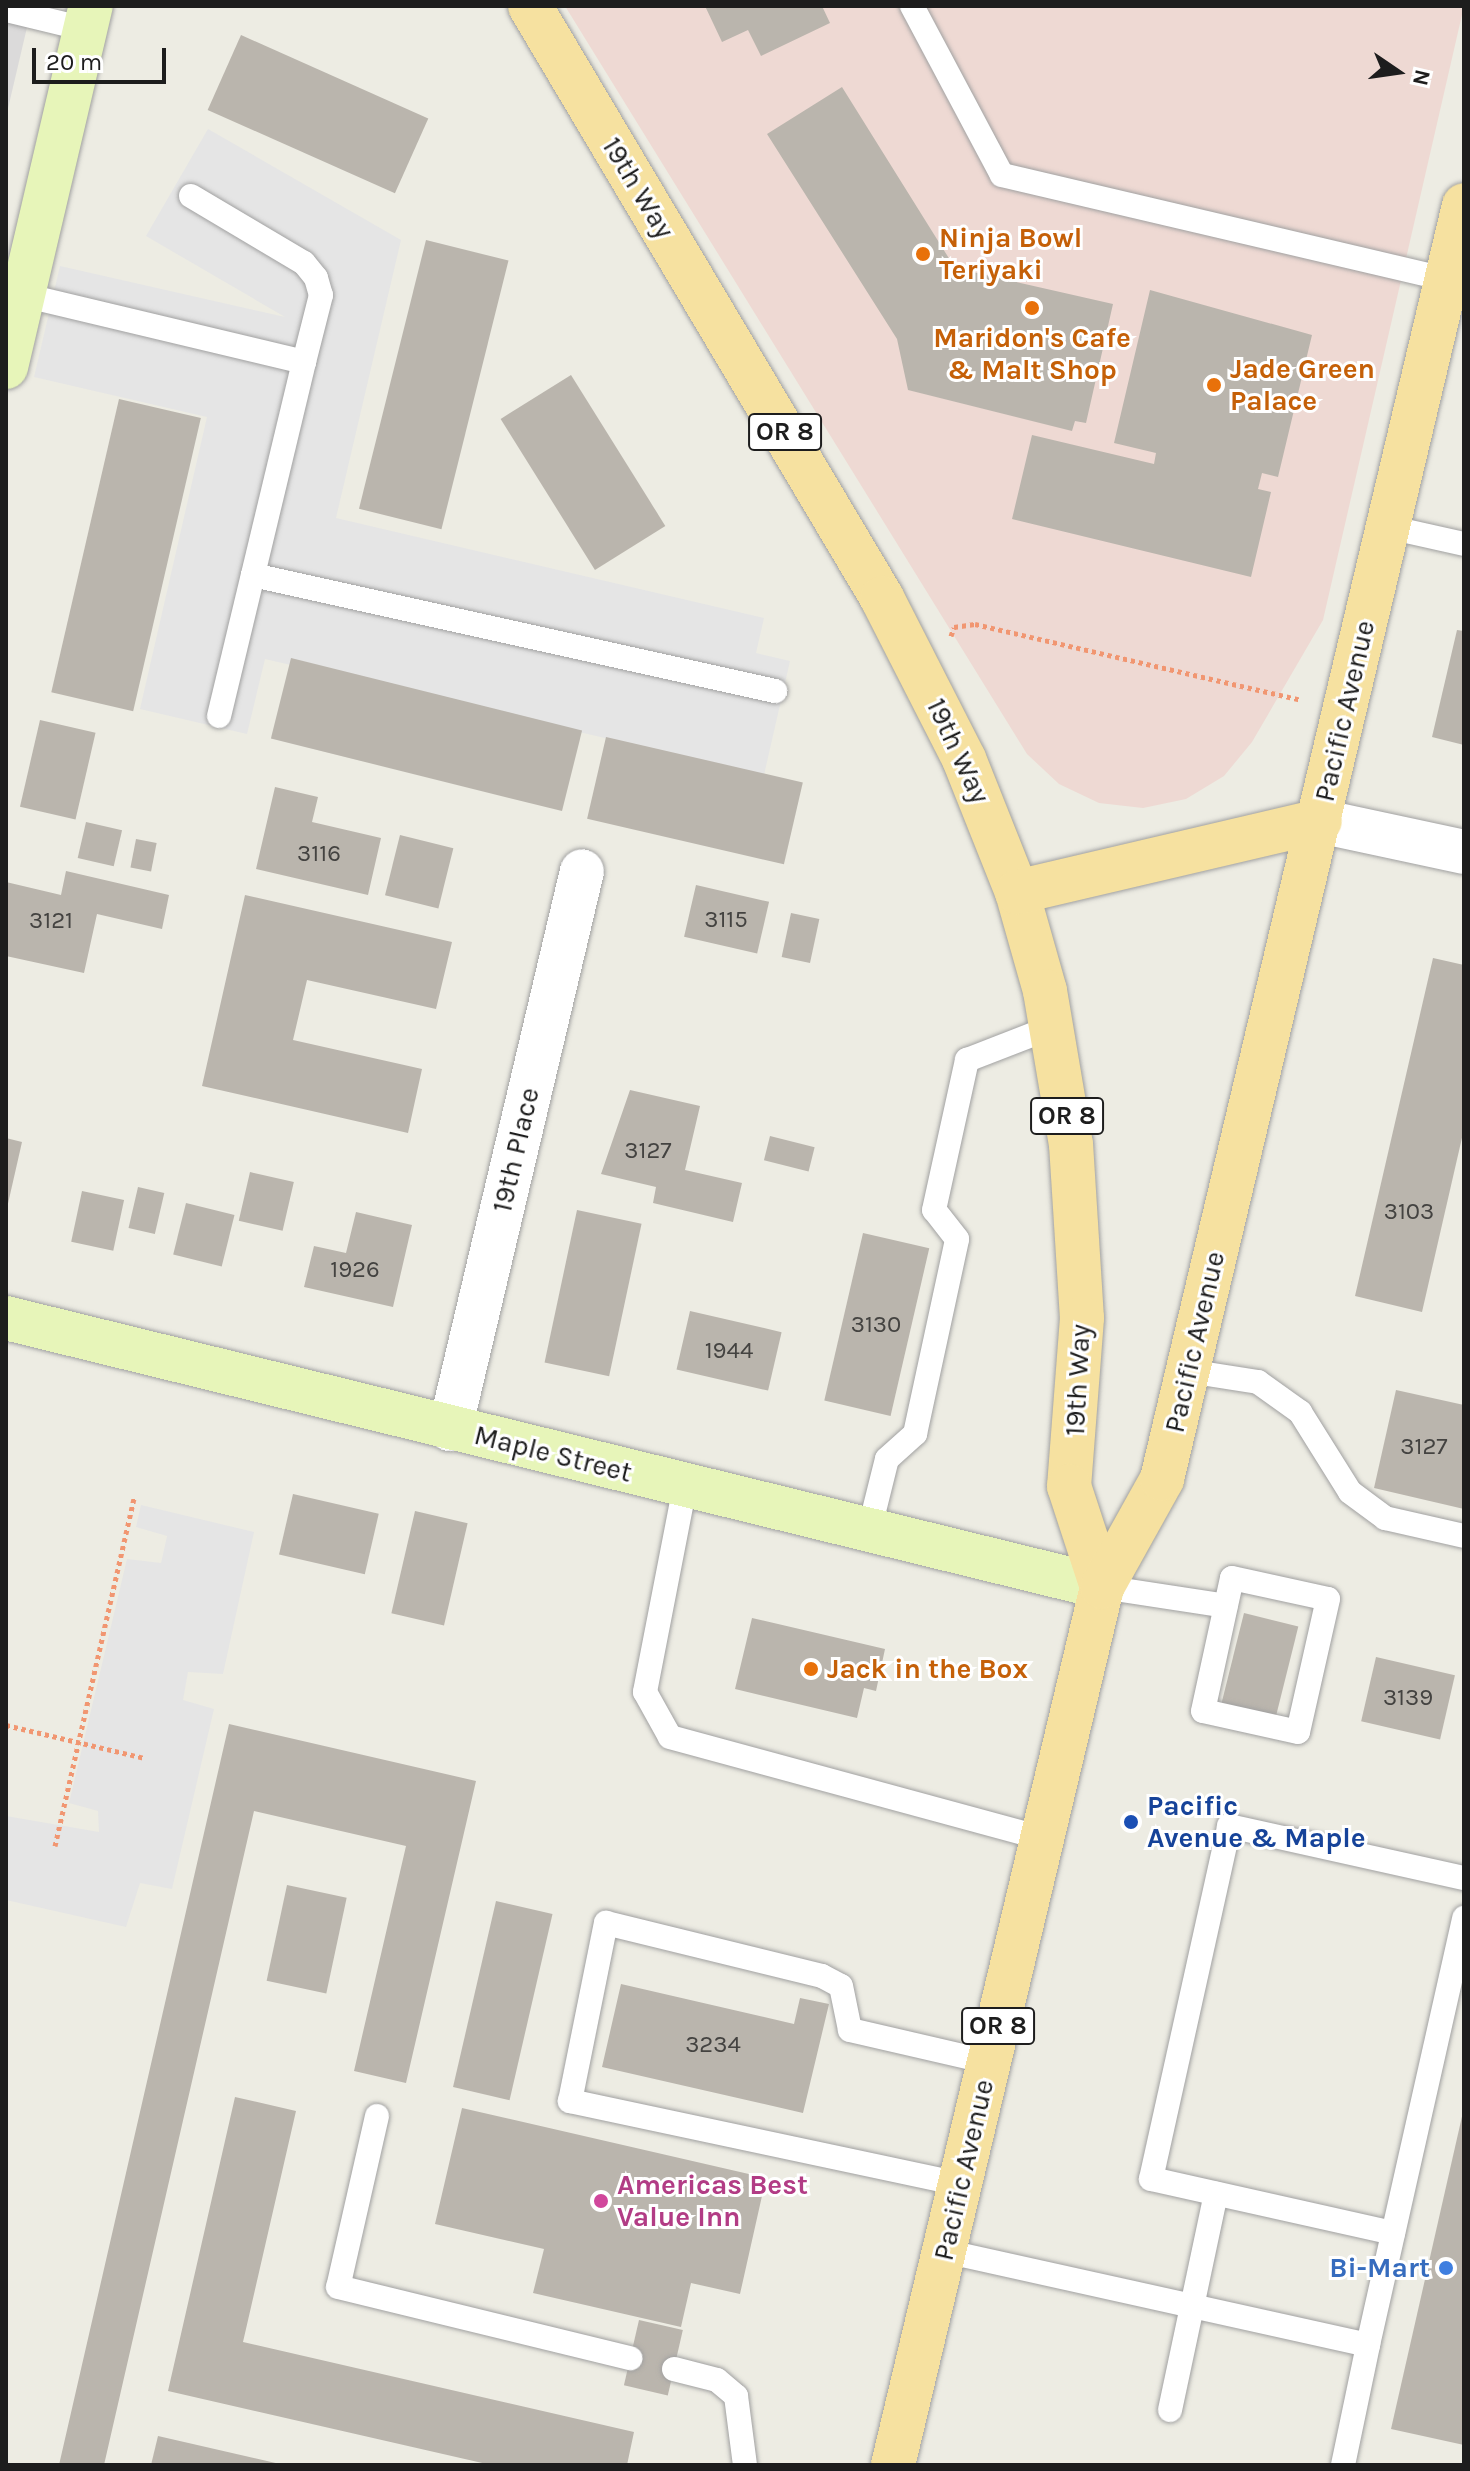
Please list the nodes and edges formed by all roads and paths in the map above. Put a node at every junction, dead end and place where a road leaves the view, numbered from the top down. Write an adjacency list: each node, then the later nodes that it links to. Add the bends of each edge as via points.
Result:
1 (530, 6): 14 (main road, 19th Way / OR 8)
2 (912, 6): 7 (lane, via 1002,175)
3 (6, 10): 4 (lane)
4 (88, 17): 8 (street)
5 (191, 196): 9 (lane, via 304,263 316,278 321,295)
6 (1464, 205): 7 (main road, Pacific Avenue / OR 8)
7 (1447, 279): 11 (main road, Pacific Avenue / OR 8)
8 (23, 295): 9 (lane); 10 (street)
9 (304, 362): 13 (lane)
10 (6, 367)
11 (1388, 527): 12 (lane); 16 (main road, Pacific Avenue / OR 8)
12 (1464, 544)
13 (253, 575): 15 (lane); 17 (lane)
14 (917, 666): 16 (path, via 947,649 954,627 975,624); 21 (main road, 19th Way / OR 8)
15 (775, 691)
16 (1345, 710): 18 (main road, Pacific Avenue / OR 8)
17 (219, 716)
18 (1320, 821): 19 (street); 21 (main road); 24 (main road, Pacific Avenue / OR 8)
19 (1464, 852)
20 (582, 871): 25 (street, 19th Place)
21 (1017, 892): 22 (main road, 19th Way / OR 8)
22 (1052, 1027): 28 (lane, via 967,1060 934,1210 957,1239 915,1434 887,1459); 30 (main road, 19th Way / OR 8, via 1080,1241 1080,1399 1069,1486)
23 (6, 1318): 25 (street, Maple Street)
24 (1188, 1371): 29 (lane, via 1258,1382 1300,1412 1350,1492 1385,1518); 30 (main road, Pacific Avenue / OR 8, via 1162,1479)
25 (450, 1429): 26 (street, Maple Street)
26 (685, 1486): 28 (street, Maple Street); 35 (lane, via 645,1692 670,1737)
27 (134, 1498): 33 (path)
28 (869, 1531): 30 (street, Maple Street)
29 (1464, 1536)
30 (1102, 1587): 31 (lane); 35 (main road, Pacific Avenue / OR 8)
31 (1226, 1606): 31 (lane, via 1232,1578 1328,1599 1298,1732 1203,1711)
32 (6, 1725): 33 (path)
33 (78, 1743): 34 (path); 36 (path)
34 (145, 1758)
35 (1042, 1838): 39 (main road, Pacific Avenue / OR 8)
36 (55, 1846)
37 (1464, 1878): 42 (lane, via 1229,1826 1151,2179)
38 (1464, 1918): 43 (lane)
39 (989, 2062): 41 (main road, Pacific Avenue / OR 8); 41 (lane, via 850,2030 841,1986 822,1976 606,1923 570,2101)
40 (377, 2116): 47 (lane, via 338,2287)
41 (960, 2184): 44 (main road, Pacific Avenue / OR 8)
42 (1216, 2194): 43 (lane); 45 (lane)
43 (1393, 2233): 46 (lane)
44 (944, 2251): 45 (lane); 51 (main road, Pacific Avenue / OR 8)
45 (1192, 2306): 46 (lane); 49 (lane)
46 (1368, 2345): 52 (lane)
47 (630, 2358)
48 (674, 2369): 50 (lane, via 717,2380 736,2396)
49 (1170, 2410)
50 (745, 2465)
51 (893, 2465)
52 (1343, 2465)

